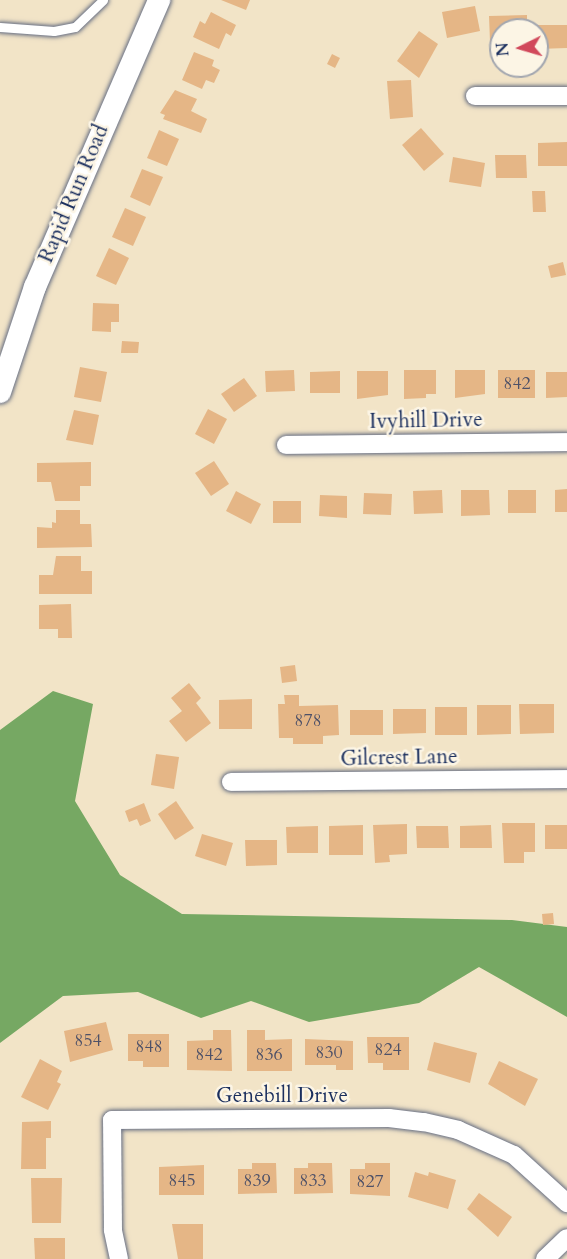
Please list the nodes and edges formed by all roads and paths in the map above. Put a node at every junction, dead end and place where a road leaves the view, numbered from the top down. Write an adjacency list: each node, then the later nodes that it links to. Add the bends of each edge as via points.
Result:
1 (159, 0): 6 (street, Rapid Run Road, via 35,287)
2 (100, 2): 3 (lane, via 75,27 54,31)
3 (0, 27)
4 (475, 96): 5 (street)
5 (567, 96)
6 (0, 392)
7 (567, 442): 8 (street, Ivyhill Drive)
8 (286, 445)
9 (567, 779): 10 (street, Gilcrest Lane)
10 (231, 782)
11 (567, 1203): 13 (street, Genebill Drive, via 514,1155 459,1130 424,1122 389,1118 112,1120 113,1230)
12 (567, 1238): 14 (street)
13 (119, 1259)
14 (545, 1259)

